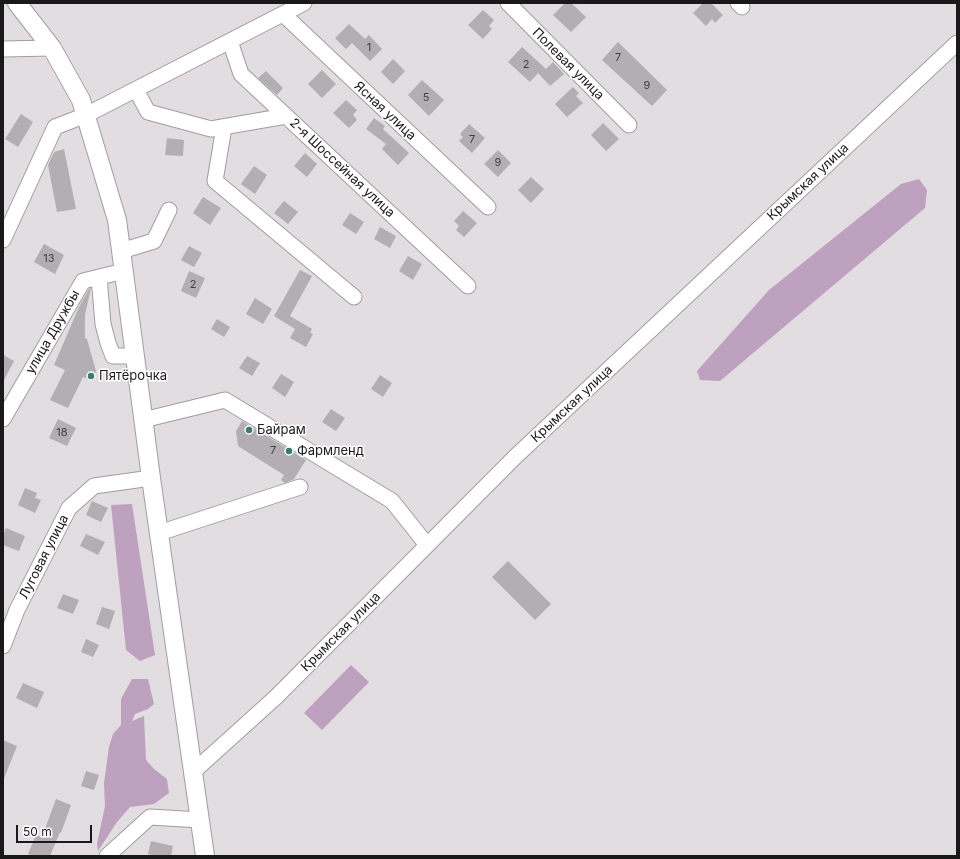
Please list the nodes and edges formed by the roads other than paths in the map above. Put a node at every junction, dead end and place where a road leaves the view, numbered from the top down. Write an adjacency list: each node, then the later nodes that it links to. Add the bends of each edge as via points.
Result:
1 (17, 3): 8 (main road)
2 (304, 3): 4 (street)
3 (508, 3): 12 (street, Полевая улица)
4 (283, 14): 5 (street); 14 (street, Ясная улица)
5 (230, 41): 9 (street); 11 (street, 2-я Шоссейная улица, via 241,74)
6 (957, 43): 28 (street, Крымская улица, via 515,457)
7 (3, 48): 8 (street)
8 (52, 48): 10 (main road, via 81,100)
9 (136, 90): 10 (street); 13 (street, via 148,112 211,129)
10 (86, 115): 16 (street, via 55,128); 17 (main road, via 117,220)
11 (286, 116): 13 (street); 20 (street, 2-я Шоссейная улица)
12 (629, 125)
13 (224, 127): 21 (street, via 215,181)
14 (488, 208)
15 (169, 210): 17 (street, via 154,241)
16 (3, 240)
17 (121, 251): 18 (main road)
18 (124, 271): 19 (street, улица Дружбы); 22 (main road)
19 (99, 277): 22 (street, via 103,324 113,356); 23 (street, улица Дружбы, via 83,280)
20 (468, 286)
21 (354, 297)
22 (135, 356): 24 (main road)
23 (3, 419)
24 (144, 420): 25 (main road); 28 (street, via 225,400 392,501)
25 (151, 478): 27 (main road); 29 (street, Луговая улица, via 94,486 69,508 17,610)
26 (300, 486): 27 (street)
27 (159, 533): 30 (main road)
28 (427, 545): 30 (street, Крымская улица, via 276,697)
29 (3, 646)
30 (193, 772): 31 (main road)
31 (200, 820): 32 (street, via 150,817); 33 (main road)
32 (115, 854)
33 (206, 856)

